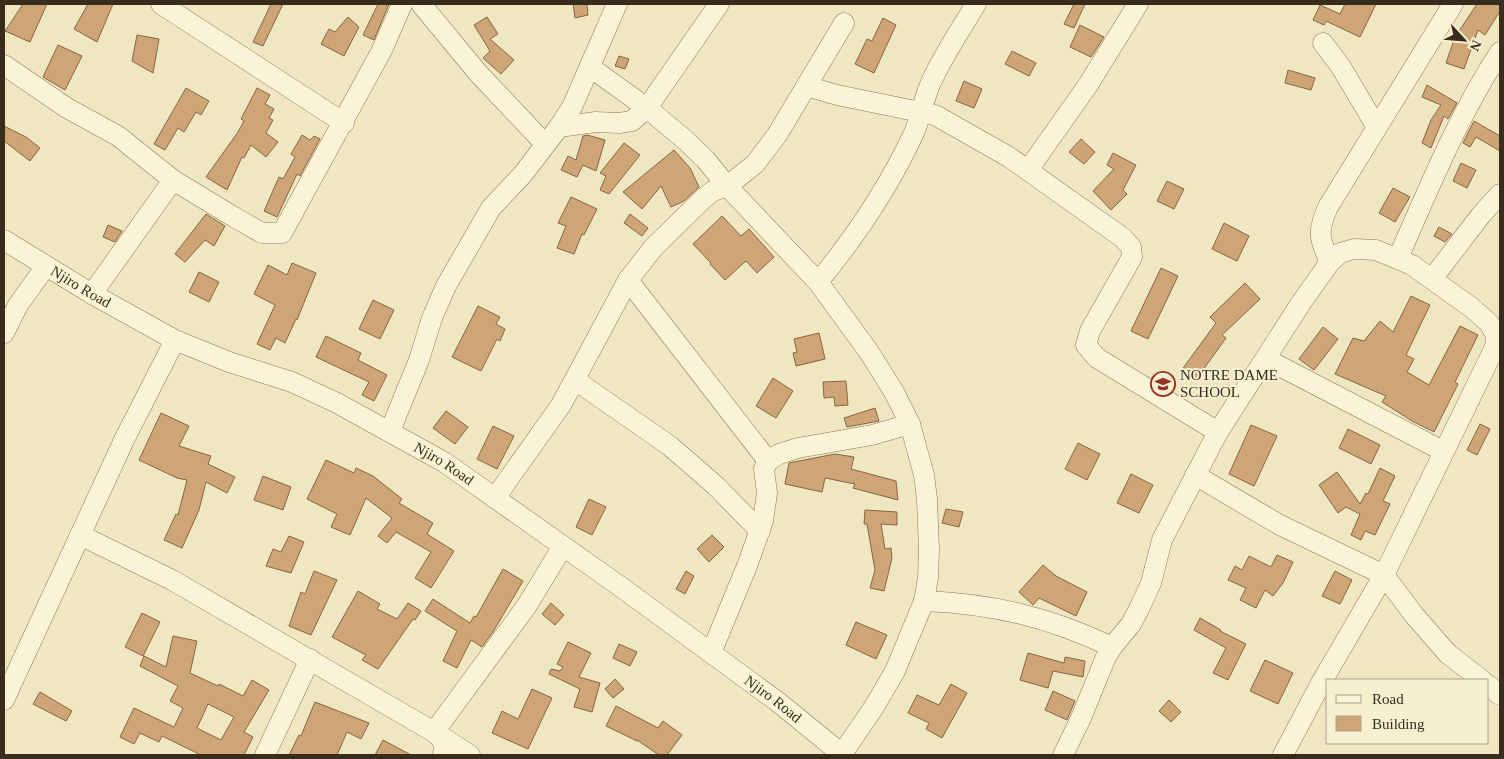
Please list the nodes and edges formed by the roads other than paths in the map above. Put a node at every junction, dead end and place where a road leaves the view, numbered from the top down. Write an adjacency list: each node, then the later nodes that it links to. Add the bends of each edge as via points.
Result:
1 (161, 4): 17 (street)
2 (402, 4): 17 (street)
3 (421, 4): 20 (street, via 478,73)
4 (617, 4): 13 (street)
5 (719, 4): 15 (street)
6 (976, 4): 16 (street, via 942,61)
7 (1138, 4): 21 (street, via 1088,85)
8 (1452, 4): 18 (street)
9 (844, 24): 14 (street)
10 (1323, 43): 18 (street)
11 (1500, 52): 26 (street, via 1444,155)
12 (4, 65): 22 (street, via 67,108 118,136)
13 (590, 67): 15 (street); 19 (street)
14 (806, 86): 16 (street, via 847,98); 23 (street, via 777,135 754,164)
15 (647, 108): 19 (street, via 632,121); 23 (street, via 705,159)
16 (921, 111): 21 (street, via 950,123); 31 (street, via 914,133 889,182 847,247)
17 (344, 122): 22 (street, via 282,233 262,233)
18 (1376, 126): 27 (street, via 1321,223 1322,246)
19 (559, 128): 20 (street)
20 (545, 144): 39 (street, via 491,208 446,286)
21 (1028, 170): 40 (street, via 1131,247 1132,257 1090,331 1088,348 1097,358)
22 (174, 180): 32 (street)
23 (727, 186): 30 (street, via 713,191 692,209 653,248); 31 (street)
24 (1500, 194): 29 (street)
25 (4, 240): 28 (street, Njiro Road)
26 (1398, 258): 27 (street, via 1376,250 1354,249 1340,253); 29 (street)
27 (1330, 262): 36 (street)
28 (46, 266): 32 (street, Njiro Road); 33 (street, via 18,305)
29 (1432, 279): 34 (street, via 1472,308)
30 (628, 280): 37 (street); 42 (street)
31 (818, 282): 38 (street, via 869,352)
32 (92, 294): 35 (street, Njiro Road)
33 (4, 333)
34 (1498, 336): 41 (street)
35 (175, 340): 39 (street, Njiro Road, via 292,382); 46 (street)
36 (1266, 359): 40 (street); 41 (street)
37 (575, 380): 44 (street, via 543,432); 45 (street, via 670,446 716,486)
38 (910, 424): 42 (street, via 798,448); 49 (street, via 927,499 929,550)
39 (390, 431): 44 (street, Njiro Road, via 444,462)
40 (1218, 432): 43 (street)
41 (1443, 451): 48 (street)
42 (768, 461): 45 (street, via 764,469 767,502)
43 (1195, 475): 48 (street, via 1280,525); 50 (street, via 1162,540 1151,583 1140,608)
44 (494, 498): 47 (street, Njiro Road)
45 (760, 531): 51 (street)
46 (80, 535): 52 (street, via 172,580); 56 (street)
47 (563, 546): 51 (street, Njiro Road); 57 (street, via 526,607)
48 (1384, 575): 53 (street, via 1448,654); 63 (street)
49 (924, 601): 50 (street, via 985,606 1028,615 1064,626); 61 (street, via 895,670)
50 (1112, 647): 62 (street)
51 (711, 653): 61 (street, Njiro Road)
52 (310, 659): 57 (street); 58 (street)
53 (1481, 679)
54 (1489, 686): 55 (street)
55 (1500, 695)
56 (4, 700)
57 (434, 732): 59 (street, via 442,739); 60 (street)
58 (265, 755)
59 (443, 755)
60 (470, 755)
61 (843, 755)
62 (1063, 755)
63 (1283, 755)

